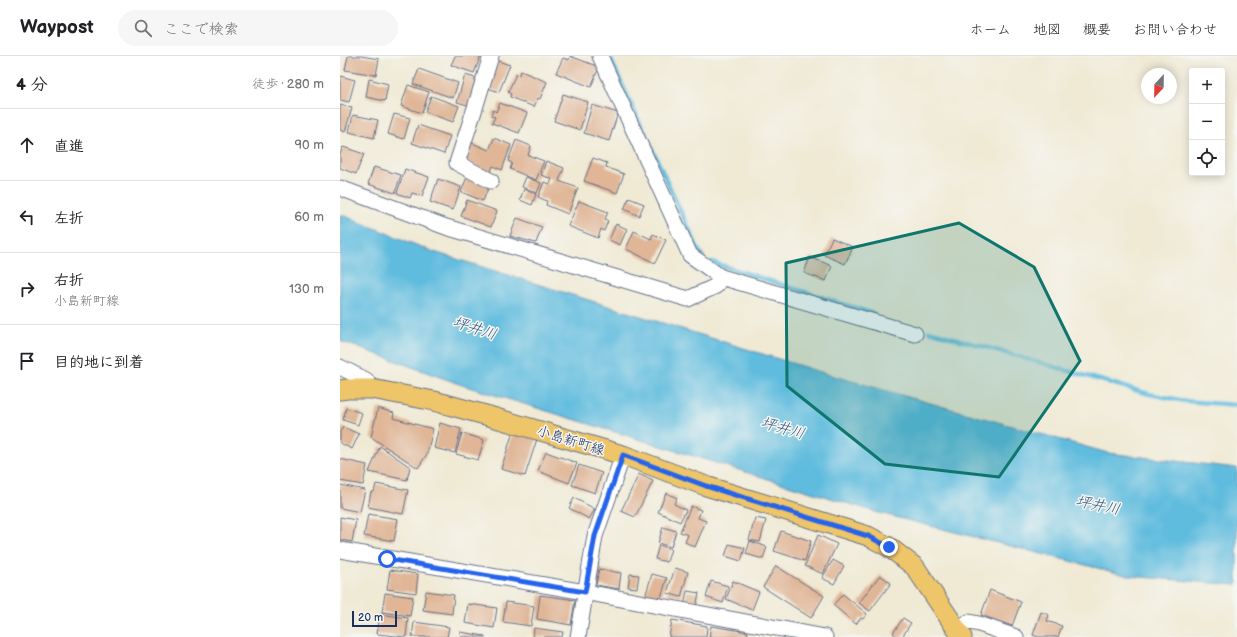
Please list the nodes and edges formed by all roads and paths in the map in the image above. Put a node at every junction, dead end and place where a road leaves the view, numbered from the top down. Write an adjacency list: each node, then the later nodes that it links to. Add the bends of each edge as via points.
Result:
1 (491, 56): 3 (street, via 457,163)
2 (600, 56): 5 (street, via 690,255)
3 (491, 181)
4 (340, 188): 5 (street, via 446,226 688,299 716,286)
5 (721, 277): 6 (street)
6 (916, 334)
7 (340, 367): 8 (street, via 366,380)
8 (372, 389): 9 (main road, 小島新町線); 10 (main road, 小島新町線, via 434,401)
9 (340, 390)
10 (623, 455): 12 (street, via 595,536); 13 (main road, 小島新町線, via 706,486 868,536 889,547 916,567)
11 (340, 550): 12 (street)
12 (585, 592): 14 (street); 15 (street)
13 (959, 633): 16 (street, via 969,622)
14 (578, 637)
15 (825, 637)
16 (1016, 637)

